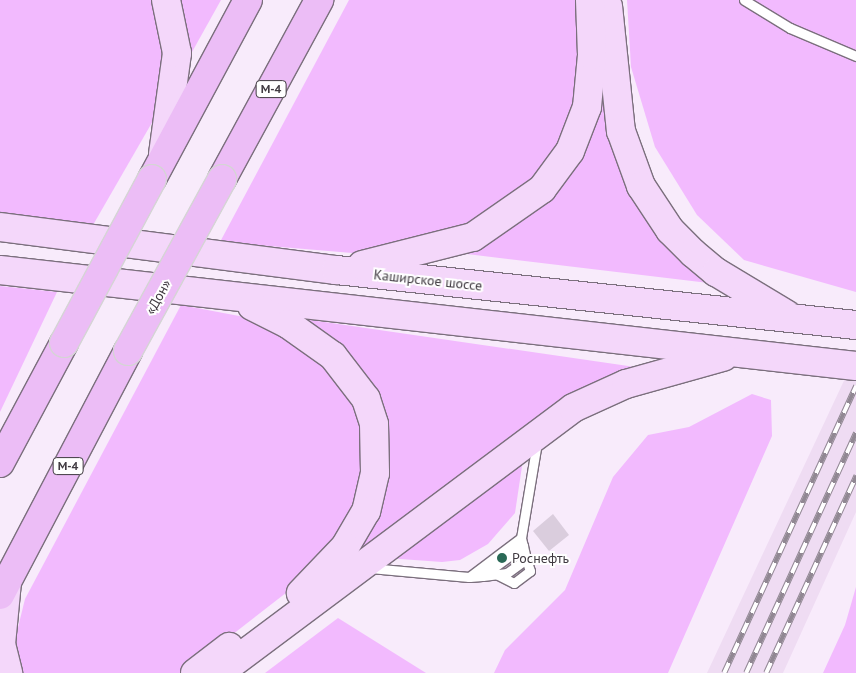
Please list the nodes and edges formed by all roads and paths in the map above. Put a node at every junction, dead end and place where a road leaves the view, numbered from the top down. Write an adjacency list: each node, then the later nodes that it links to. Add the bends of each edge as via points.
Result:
1 (166, 0): 8 (main road, via 177,53)
2 (248, 0): 8 (highway)
3 (319, 0): 24 (highway, «Дон» / М-4, bridge, via 128,351)
4 (590, 0): 11 (main road, via 592,56 587,107 570,151 542,189 473,237 445,247)
5 (607, 0): 13 (main road, via 621,131 641,186 670,230 692,253 716,272)
6 (744, 0): 7 (lane, via 790,28)
7 (856, 56)
8 (157, 171): 18 (highway, bridge)
9 (0, 226): 11 (main road, Каширское шоссе)
10 (0, 270): 12 (main road)
11 (336, 270): 13 (main road, Каширское шоссе)
12 (235, 298): 15 (main road); 26 (main road, via 314,340 348,372 366,399 374,424 375,473 366,511 325,570)
13 (794, 318): 14 (main road, Каширское шоссе)
14 (856, 325)
15 (736, 354): 16 (main road); 17 (main road, via 603,392)
16 (856, 366)
17 (538, 430): 20 (lane); 21 (main road)
18 (7, 445): 19 (highway)
19 (0, 463)
20 (522, 542): 22 (lane); 22 (lane, via 530,571 514,582 495,574); 23 (lane)
21 (360, 567): 23 (lane); 27 (main road)
22 (482, 576): 23 (lane)
23 (469, 578)
24 (4, 588): 25 (main road, via 1,644)
25 (8, 673)
26 (195, 673)
27 (219, 673)

